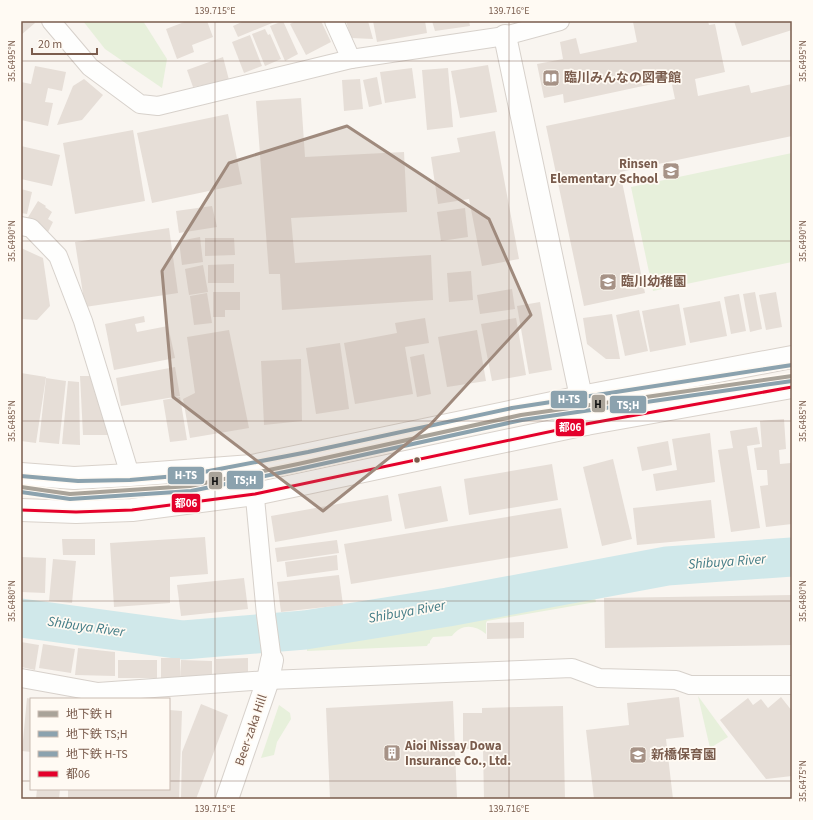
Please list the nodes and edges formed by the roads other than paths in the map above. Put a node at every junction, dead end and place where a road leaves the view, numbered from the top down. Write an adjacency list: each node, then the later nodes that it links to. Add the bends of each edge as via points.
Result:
1 (51, 21): 5 (street, via 90,67 140,104 158,106)
2 (334, 21): 5 (street)
3 (560, 21): 4 (street)
4 (504, 29): 5 (street); 9 (main road)
5 (351, 59)
6 (21, 226): 13 (street, via 30,228 58,256 82,322)
7 (792, 357): 9 (main road)
8 (792, 387): 10 (main road)
9 (581, 398): 10 (main road); 11 (main road)
10 (586, 424): 14 (main road)
11 (252, 466): 13 (main road); 14 (street)
12 (21, 474): 13 (main road, via 74,478)
13 (130, 475)
14 (255, 494): 15 (main road, via 132,510); 16 (street)
15 (21, 510)
16 (270, 670): 17 (street, via 98,692); 18 (street, via 572,668 599,678 676,680 690,685); 19 (main road, Beer-zaka Hill)
17 (21, 678)
18 (792, 685)
19 (227, 799)

